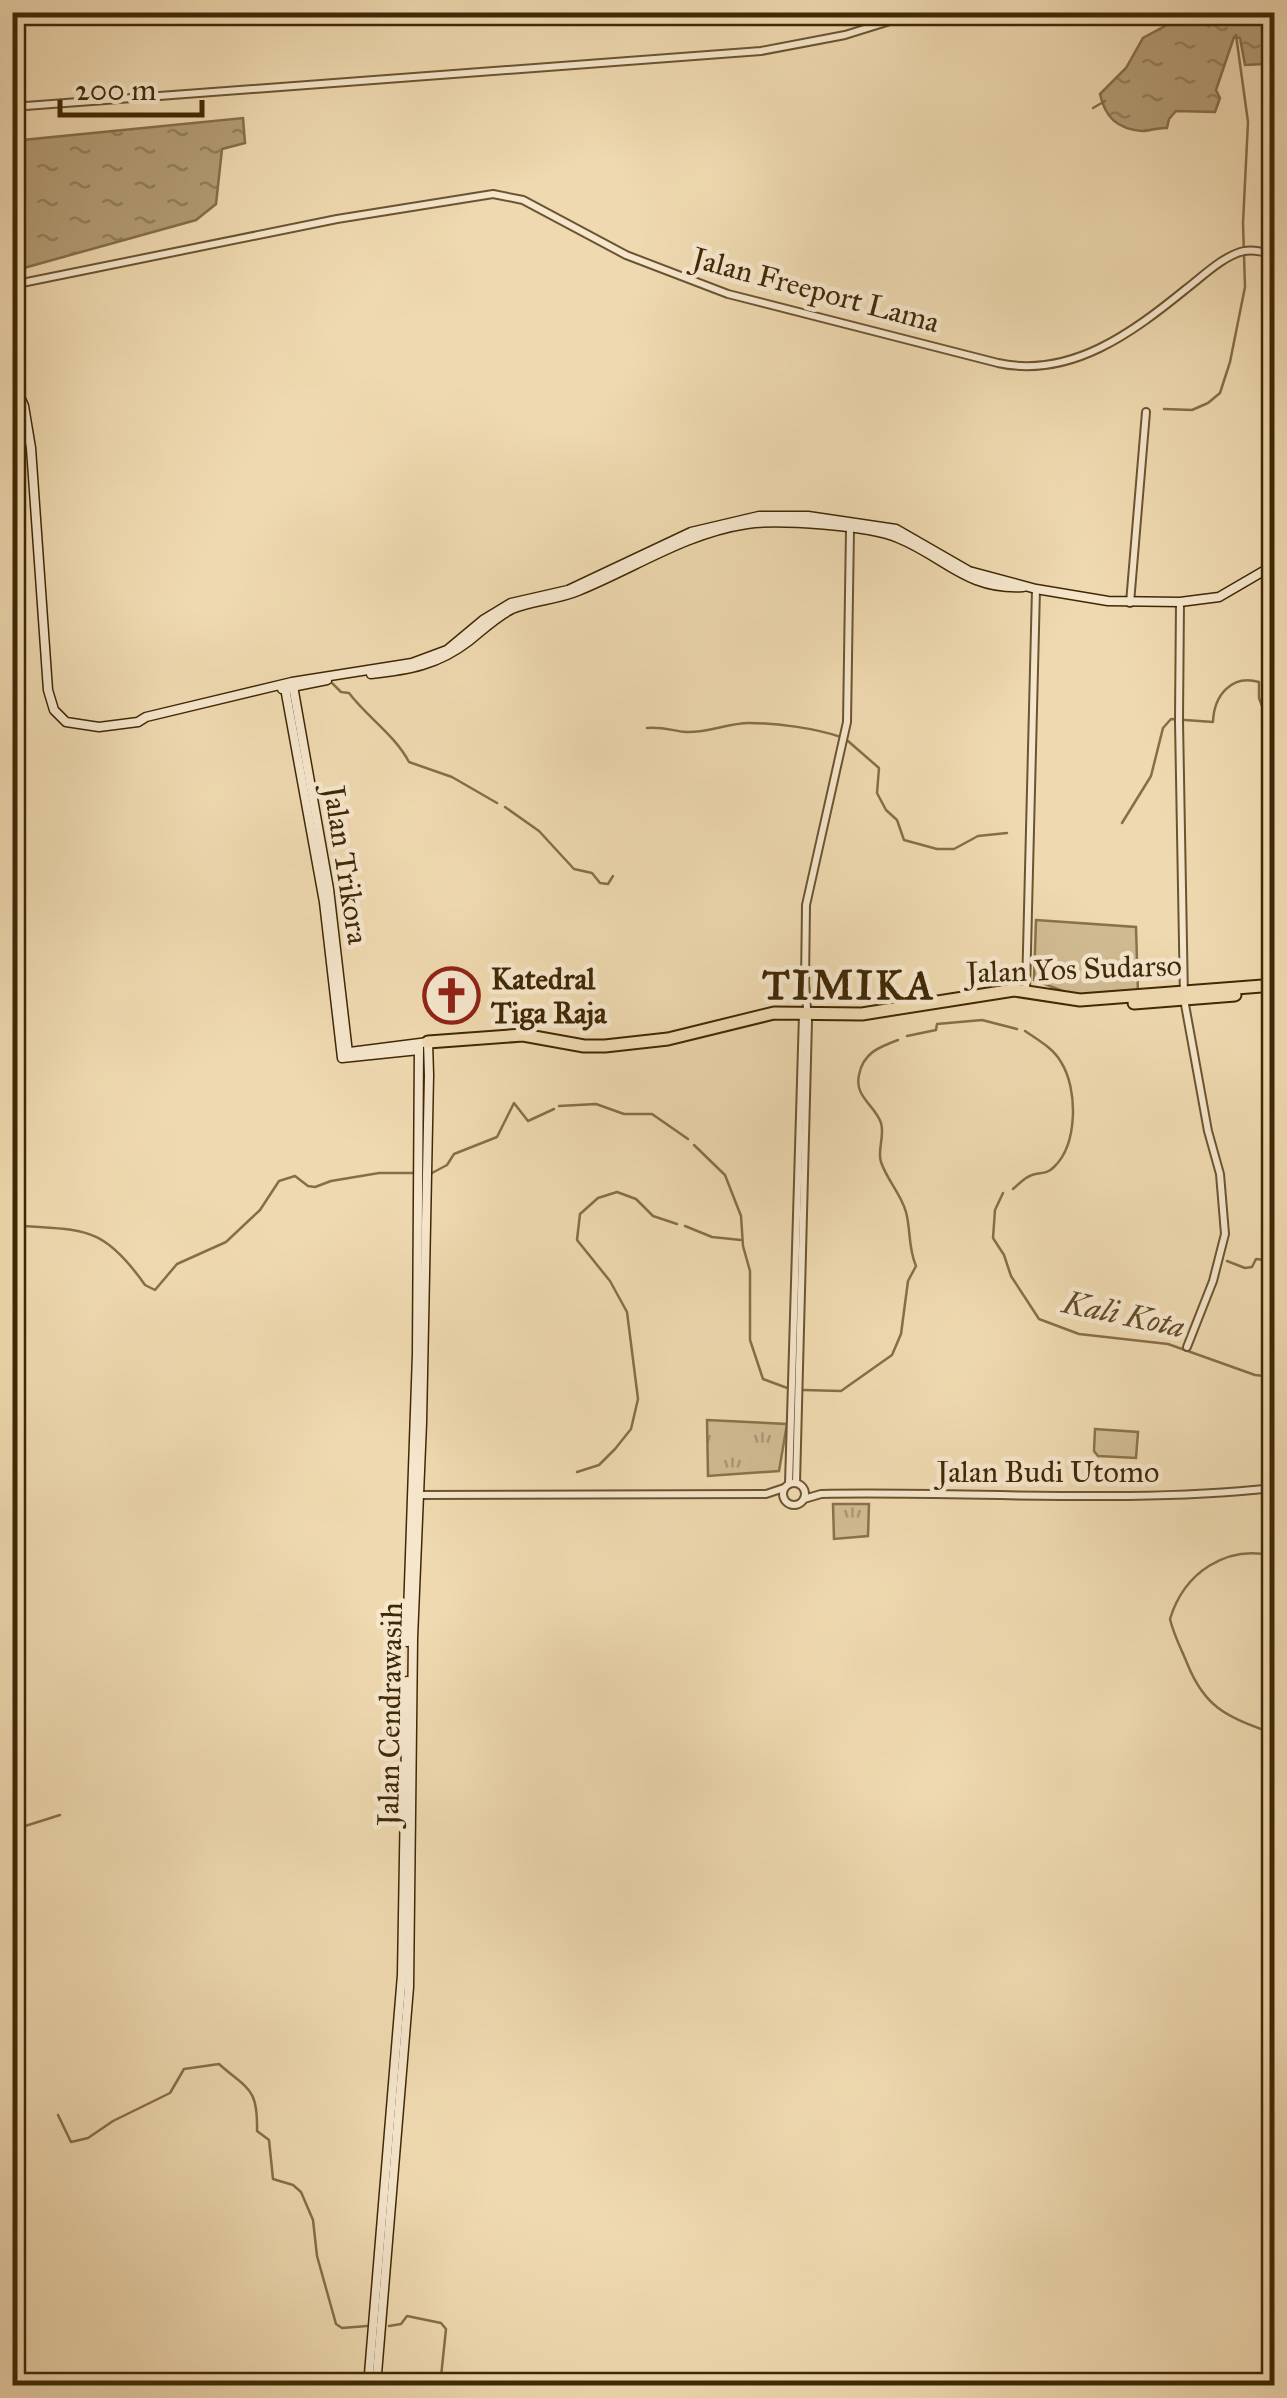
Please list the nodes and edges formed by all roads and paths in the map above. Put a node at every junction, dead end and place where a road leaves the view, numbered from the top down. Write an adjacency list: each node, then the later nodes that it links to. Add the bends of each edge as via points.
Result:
1 (919, 12): 2 (street, via 761,51)
2 (12, 106)
3 (1274, 255): 4 (street, Jalan Freeport Lama, via 1240,252 1130,334 1029,367 728,294 626,255 522,200 492,194)
4 (12, 285)
5 (12, 378): 13 (main road, via 29,433 54,710 66,722 88,726)
6 (1146, 412): 12 (street)
7 (850, 530): 8 (main road, via 772,522); 10 (main road, via 894,536 970,578); 17 (street, via 846,736 806,905)
8 (692, 535): 10 (main road, via 785,514 861,522 896,529 969,571); 13 (main road, via 580,590 492,617 458,649 418,668)
9 (1274, 565): 11 (main road, via 1220,596)
10 (1032, 588): 12 (main road); 15 (street)
11 (1180, 602): 12 (main road); 16 (street)
12 (1130, 603)
13 (289, 686): 19 (main road, Jalan Trikora)
14 (1274, 988): 16 (highway, Jalan Yos Sudarso)
15 (1026, 990): 16 (highway, Jalan Yos Sudarso, via 1080,1000); 17 (highway, Jalan Yos Sudarso)
16 (1184, 995): 17 (highway, Jalan Yos Sudarso, via 1078,1008 1014,997 838,1023); 20 (street, via 1220,1174 1225,1234)
17 (805, 1016): 18 (highway, Jalan Yos Sudarso, via 629,1049 578,1050 528,1040); 21 (street)
18 (423, 1046): 19 (main road, Jalan Yos Sudarso); 26 (main road, Jalan Cendrawasih)
19 (345, 1055)
20 (1187, 1348)
21 (790, 1485): 23 (street); 24 (street); 28 (street)
22 (1274, 1488): 25 (street, Jalan Budi Utomo)
23 (804, 1489): 25 (street, Jalan Budi Utomo); 27 (street)
24 (766, 1494): 26 (street); 28 (street)
25 (821, 1494): 27 (street, Jalan Budi Utomo)
26 (414, 1495): 29 (main road, Jalan Cendrawasih, via 402,1975); 30 (main road, Jalan Cendrawasih, via 409,1987)
27 (804, 1499): 28 (street, Jalan Budi Utomo, via 794,1506)
28 (784, 1500)
29 (368, 2386)
30 (376, 2386)

